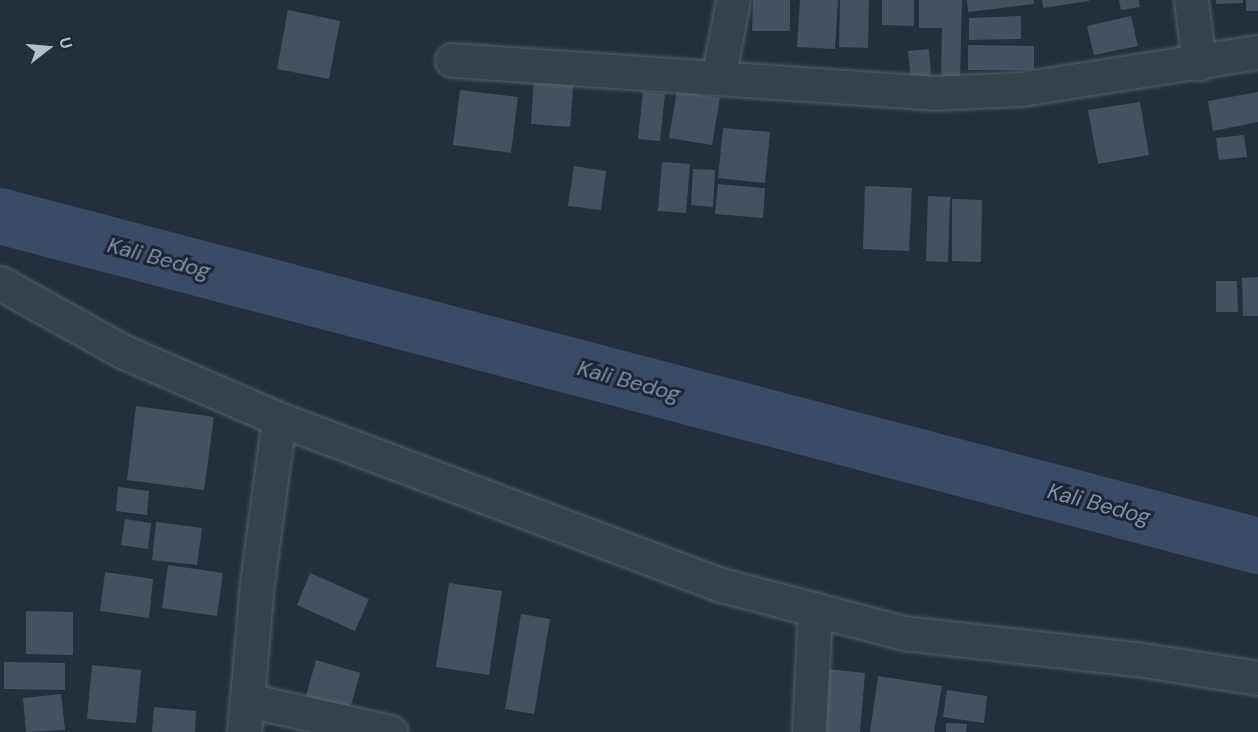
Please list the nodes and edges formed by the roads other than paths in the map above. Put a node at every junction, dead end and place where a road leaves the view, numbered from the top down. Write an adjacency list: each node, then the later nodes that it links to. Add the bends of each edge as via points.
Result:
1 (724, 0): 6 (street)
2 (1191, 0): 5 (street)
3 (1258, 52): 5 (street)
4 (452, 60): 6 (street)
5 (1199, 63): 6 (street, via 1021,89 934,93)
6 (718, 78)
7 (0, 283): 8 (street, via 124,352)
8 (279, 419): 9 (street, via 721,585); 11 (street, via 257,583)
9 (815, 609): 10 (street, via 904,633 1137,659); 14 (street)
10 (1258, 678)
11 (247, 700): 12 (street); 13 (street)
12 (244, 732)
13 (390, 732)
14 (809, 732)

